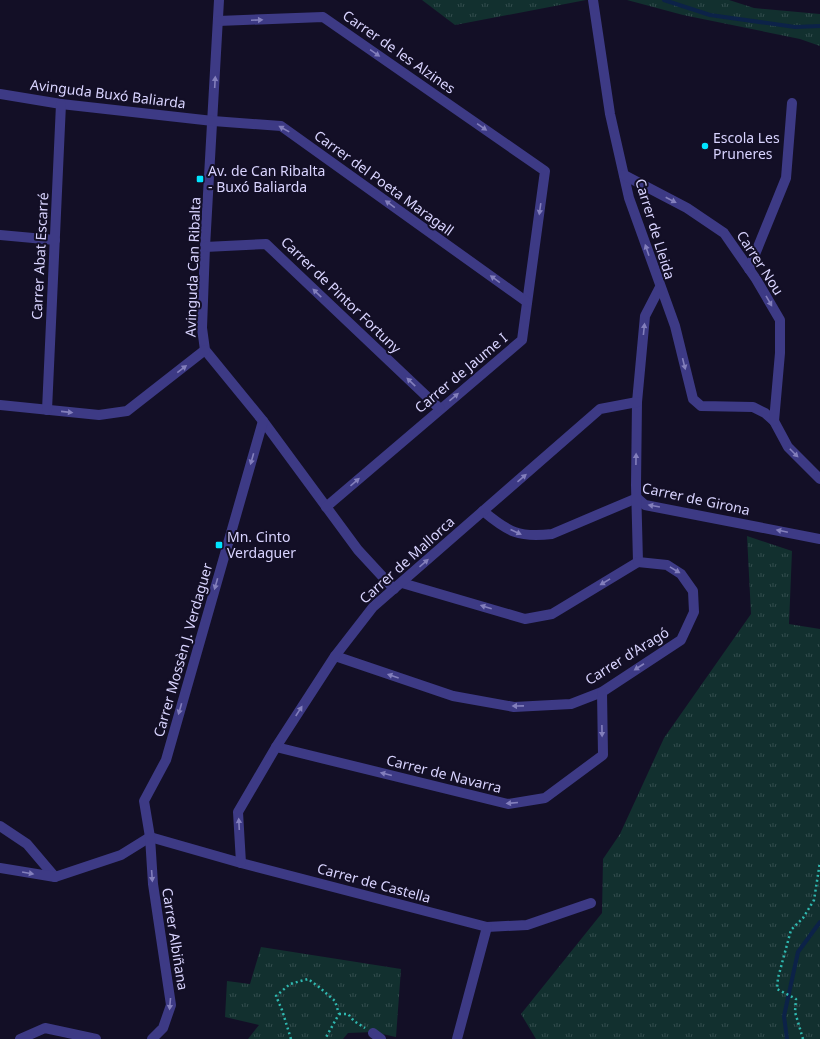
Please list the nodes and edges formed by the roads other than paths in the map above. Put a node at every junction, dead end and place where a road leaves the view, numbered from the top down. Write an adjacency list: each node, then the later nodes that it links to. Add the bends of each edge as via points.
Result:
1 (219, 0): 3 (street, Avinguda Can Ribalta)
2 (593, 3): 9 (street, Carrer de Lleida, via 610,114)
3 (218, 21): 7 (street, Avinguda Can Ribalta, one-way to 3); 8 (street, Carrer de les Alzines, one-way to 8, via 323,17)
4 (0, 94): 6 (street, Avinguda Buxó Baliarda)
5 (792, 103): 13 (street, via 786,178)
6 (61, 104): 7 (street, Avinguda Buxó Baliarda); 11 (street, Carrer Abat Escarré)
7 (213, 121): 12 (street, Avinguda Can Ribalta); 15 (street, Carrer del Poeta Maragall, one-way to 7, via 281,126)
8 (545, 171): 15 (street, Carrer de Jaume I, one-way to 15)
9 (624, 175): 13 (street, Carrer Nou, one-way to 13, via 687,208 724,233); 14 (street, Carrer de Lleida, one-way to 9, via 629,198)
10 (0, 235): 11 (street)
11 (55, 240): 20 (street, Carrer Abat Escarré)
12 (205, 247): 16 (street, Avinguda Can Ribalta, via 202,328); 19 (street, Carrer de Pintor Fortuny, one-way to 12, via 266,244)
13 (749, 269): 22 (street, Carrer Nou, one-way to 22, via 780,320)
14 (660, 287): 17 (street, Carrer de Lleida, one-way to 14, via 645,316); 22 (street, one-way to 22, via 675,326 693,399 701,406 753,407)
15 (527, 302): 19 (street, Carrer de Jaume I, one-way to 15, via 522,340)
16 (205, 350): 20 (street, one-way to 16, via 99,415 127,411); 21 (street, Avinguda Can Ribalta)
17 (637, 402): 24 (street, Carrer de Lleida, one-way to 17); 26 (street, Carrer de Mallorca, one-way to 17, via 600,409)
18 (0, 406): 20 (street)
19 (440, 409): 25 (street, Carrer de Jaume I, one-way to 19)
20 (47, 410)
21 (263, 421): 25 (street, Avinguda Can Ribalta); 34 (street, Carrer Mossèn J. Verdaguer, one-way to 34, via 166,760 144,801)
22 (774, 421): 23 (street, one-way to 23, via 788,447)
23 (820, 479)
24 (637, 498): 26 (street, Carrer de Girona, one-way to 24, via 500,525 522,535 537,536 552,534); 27 (street, Carrer de Girona, one-way to 24, via 645,505); 28 (street, Carrer de Lleida)
25 (326, 507): 29 (street, Avinguda Can Ribalta, via 358,550)
26 (483, 511): 29 (street, Carrer de Mallorca, one-way to 26)
27 (820, 539)
28 (638, 562): 29 (street, one-way to 29, via 552,614 525,619); 31 (street, Carrer d'Aragó, one-way to 31, via 667,565 681,574 693,591 694,612 681,640)
29 (398, 586): 30 (street, Carrer de Mallorca, via 373,607)
30 (335, 656): 31 (street, Carrer d'Aragó, one-way to 30, via 571,704 514,707 453,696); 32 (street, Carrer de Mallorca, one-way to 30)
31 (602, 692): 32 (street, Carrer de Navarra, one-way to 32, via 603,755 546,798 508,804)
32 (276, 747): 35 (street, Carrer de Mallorca, one-way to 32, via 238,812)
33 (0, 826): 37 (street, via 27,844)
34 (150, 837): 35 (street, Carrer de Castella); 37 (street, via 121,855); 42 (street, Carrer Albiñana, one-way to 42, via 153,884 171,1005 163,1028)
35 (241, 863): 39 (street, Carrer de Castella)
36 (0, 868): 37 (street, one-way to 37)
37 (56, 877)
38 (591, 903): 39 (street, Carrer de Castella, via 527,926)
39 (487, 927): 43 (street)
40 (20, 1039): 41 (street, via 44,1028)
41 (96, 1039)
42 (152, 1039)
43 (458, 1039)

